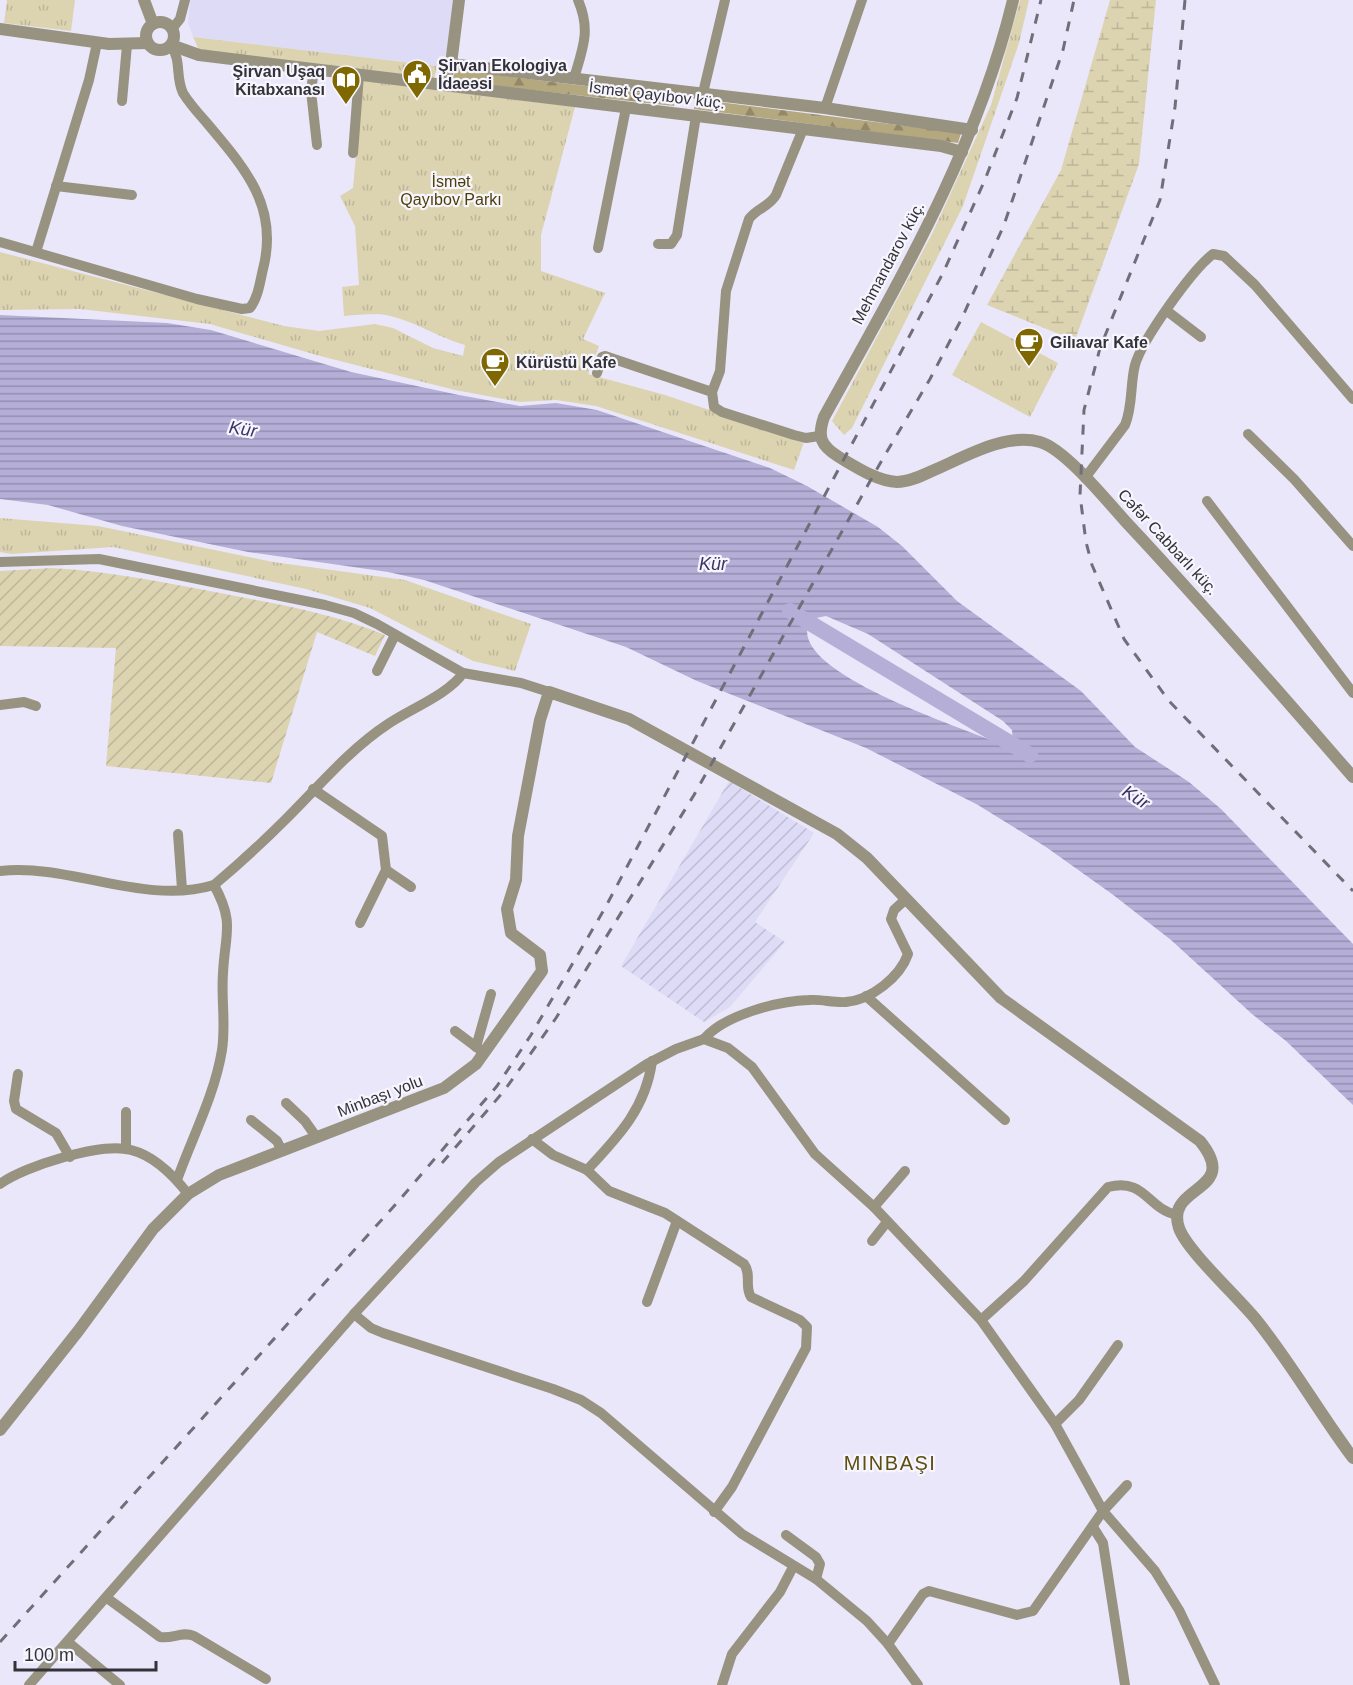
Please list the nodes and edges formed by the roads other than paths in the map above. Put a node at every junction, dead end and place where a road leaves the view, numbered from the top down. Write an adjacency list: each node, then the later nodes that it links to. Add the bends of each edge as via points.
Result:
1 (144, 0): 8 (street)
2 (185, 0): 10 (street, via 180,19)
3 (459, 0): 15 (street)
4 (578, 0): 18 (street, via 586,27)
5 (725, 0): 21 (street)
6 (862, 0): 24 (street)
7 (1013, 0): 27 (street, Mehmandarov küç.)
8 (153, 24): 10 (street, via 164,22); 12 (street, via 147,32)
9 (0, 29): 11 (street)
10 (172, 29): 14 (street)
11 (97, 43): 13 (street); 31 (street)
12 (148, 43): 13 (street); 14 (street, via 156,49)
13 (127, 45): 22 (street)
14 (171, 45): 16 (street, İsmət Qayıbov küç., via 199,55); 36 (street, via 178,55 183,92 247,171 262,203 266,256 256,300 250,308 220,305)
15 (451, 64): 18 (street, İsmət Qayıbov küç.); 19 (street)
16 (314, 69): 17 (street, İsmət Qayıbov küç.); 28 (street, via 311,91)
17 (359, 75): 19 (street, İsmət Qayıbov küç.); 30 (street)
18 (574, 78): 20 (street, İsmət Qayıbov küç.)
19 (442, 84): 23 (street, İsmət Qayıbov küç.)
20 (690, 92): 21 (street, İsmət Qayıbov küç.); 25 (street)
21 (703, 93): 24 (street, İsmət Qayıbov küç.)
22 (122, 101)
23 (626, 108): 25 (street, İsmət Qayıbov küç.); 35 (street)
24 (825, 108): 27 (street, İsmət Qayıbov küç.)
25 (691, 116): 26 (street, İsmət Qayıbov küç.); 34 (street, via 677,235 671,243)
26 (803, 129): 29 (street, İsmət Qayıbov küç.); 40 (street, via 771,204 749,219 726,291 720,371)
27 (972, 130): 29 (street, Mehmandarov küç.)
28 (317, 145)
29 (962, 152): 43 (street, Mehmandarov küç., via 898,283 824,417)
30 (353, 153)
31 (56, 186): 32 (street); 36 (street)
32 (132, 195)
33 (0, 242): 36 (street)
34 (658, 244)
35 (598, 248)
36 (36, 252)
37 (1167, 311): 38 (street); 41 (street, via 1207,259 1213,254 1224,256 1256,285); 44 (street, via 1138,355 1125,424)
38 (1201, 337)
39 (597, 373): 40 (street, via 605,356)
40 (712, 392): 43 (street, via 714,407 722,412 806,438)
41 (1353, 399)
42 (1248, 434): 46 (street)
43 (819, 436): 44 (street, Cəfər Cabbarlı küç., via 828,451 891,481 911,480 995,445 1029,440 1049,445)
44 (1085, 478): 55 (street, Cəfər Cabbarlı küç., via 1201,602)
45 (1206, 501): 52 (street)
46 (1353, 546)
47 (0, 562): 48 (street, via 99,559 325,606 354,614)
48 (395, 635): 49 (street); 50 (street)
49 (377, 670)
50 (463, 673): 51 (street); 56 (street, via 451,688 380,729)
51 (549, 692): 63 (street, via 629,719 816,821 859,851); 69 (street, Minbaşı yolu, via 524,801 516,846 516,880 507,909 511,933 540,955 542,971)
52 (1353, 693)
53 (0, 705): 54 (street, via 24,702)
54 (36, 706)
55 (1353, 777)
56 (313, 789): 58 (street, via 380,833); 60 (street)
57 (178, 834): 62 (street)
58 (386, 870): 61 (street); 64 (street)
59 (0, 871): 62 (street, via 45,871 104,884)
60 (214, 885): 62 (street); 83 (street, via 229,925 222,976 222,1051)
61 (411, 887)
62 (183, 889)
63 (906, 899): 66 (street, via 891,919 908,954 903,967); 87 (street, via 1001,998 1200,1141 1215,1166 1212,1175 1181,1205)
64 (360, 923)
65 (491, 994): 69 (street)
66 (866, 996): 68 (street, via 844,1002 798,1001 740,1016 724,1021); 75 (street)
67 (455, 1031): 69 (street)
68 (704, 1039): 70 (street); 86 (street, via 728,1048 752,1067 810,1148)
69 (480, 1050): 76 (street, Minbaşı yolu, via 465,1074 444,1088)
70 (652, 1061): 77 (street); 81 (street, via 640,1106 626,1128)
71 (18, 1074): 80 (street, via 16,1109 56,1133)
72 (286, 1103): 76 (street)
73 (126, 1112): 78 (street)
74 (251, 1119): 79 (street, via 277,1141)
75 (1005, 1120)
76 (316, 1138): 79 (street, Minbaşı yolu)
77 (532, 1139): 81 (street, via 553,1155); 92 (street, via 476,1182)
78 (126, 1149): 80 (street); 83 (street, via 151,1159)
79 (282, 1151): 85 (street, Minbaşı yolu, via 219,1175)
80 (70, 1157): 84 (street, via 34,1166)
81 (587, 1170): 88 (street, via 609,1191)
82 (905, 1171): 86 (street)
83 (177, 1180): 85 (street)
84 (0, 1184)
85 (188, 1194): 96 (street, Minbaşı yolu, via 153,1229)
86 (874, 1207): 89 (street)
87 (1177, 1215): 93 (street, via 1163,1209 1139,1188 1129,1184 1108,1187 1023,1281); 97 (street, via 1183,1236 1257,1321)
88 (677, 1221): 91 (street); 100 (street, via 744,1264 752,1297 807,1327 806,1348 732,1487)
89 (887, 1222): 90 (street); 93 (street)
90 (872, 1240)
91 (647, 1302)
92 (354, 1314): 100 (street, via 383,1333 581,1400 621,1428); 105 (street)
93 (981, 1320): 95 (street)
94 (1118, 1345): 95 (street, via 1079,1400)
95 (1055, 1424): 99 (street)
96 (0, 1430)
97 (1353, 1458)
98 (1127, 1485): 99 (street)
99 (1103, 1511): 101 (street); 114 (street, via 1155,1571)
100 (714, 1512): 103 (street)
101 (1093, 1527): 107 (street, via 1033,1611 1017,1615 929,1591); 113 (street, via 1103,1543)
102 (786, 1535): 104 (street, via 816,1557 820,1564)
103 (793, 1567): 104 (street); 111 (street, via 780,1592 732,1654)
104 (816, 1579): 107 (street)
105 (107, 1598): 106 (street); 108 (street, via 160,1637 186,1633 194,1636)
106 (68, 1642): 109 (street); 110 (street)
107 (888, 1644): 112 (street)
108 (266, 1679)
109 (29, 1685)
110 (120, 1685)
111 (722, 1685)
112 (918, 1685)
113 (1125, 1685)
114 (1215, 1685)

